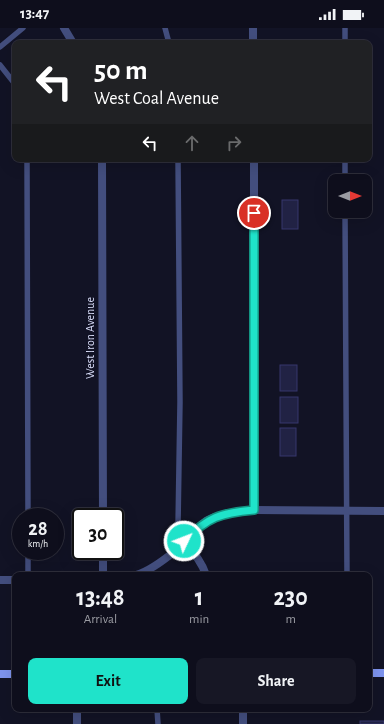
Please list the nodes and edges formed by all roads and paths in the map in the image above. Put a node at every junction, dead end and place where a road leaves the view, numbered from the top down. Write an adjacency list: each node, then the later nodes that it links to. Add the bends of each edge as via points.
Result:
1 (23, 28): 10 (lane)
2 (64, 28): 6 (street)
3 (165, 28): 7 (lane)
4 (253, 28): 8 (street)
5 (345, 28): 9 (lane)
6 (71, 40)
7 (168, 40)
8 (253, 40)
9 (345, 40)
10 (0, 47)
11 (0, 65): 12 (lane)
12 (12, 80)
13 (27, 162): 20 (lane)
14 (102, 162): 21 (street, West Iron Avenue)
15 (178, 162): 25 (lane, via 178,526)
16 (254, 162): 22 (street)
17 (345, 162): 18 (lane)
18 (345, 174)
19 (345, 218): 24 (lane)
20 (28, 508)
21 (102, 508)
22 (254, 510): 24 (street); 25 (street, via 221,515 206,522)
23 (384, 511): 24 (street)
24 (347, 512): 32 (lane)
25 (184, 541): 30 (street, via 175,551); 31 (street, via 196,555)
26 (28, 560): 28 (lane)
27 (103, 560): 29 (street)
28 (28, 572)
29 (103, 572)
30 (142, 572)
31 (205, 572)
32 (347, 572)
33 (0, 580): 34 (street)
34 (12, 580)
35 (372, 673): 36 (main road)
36 (384, 673)
37 (0, 674): 38 (main road); 39 (lane)
38 (12, 674)
39 (0, 678)
40 (77, 712): 43 (street)
41 (157, 712): 44 (lane)
42 (243, 712): 45 (street)
43 (76, 724)
44 (158, 724)
45 (243, 724)

